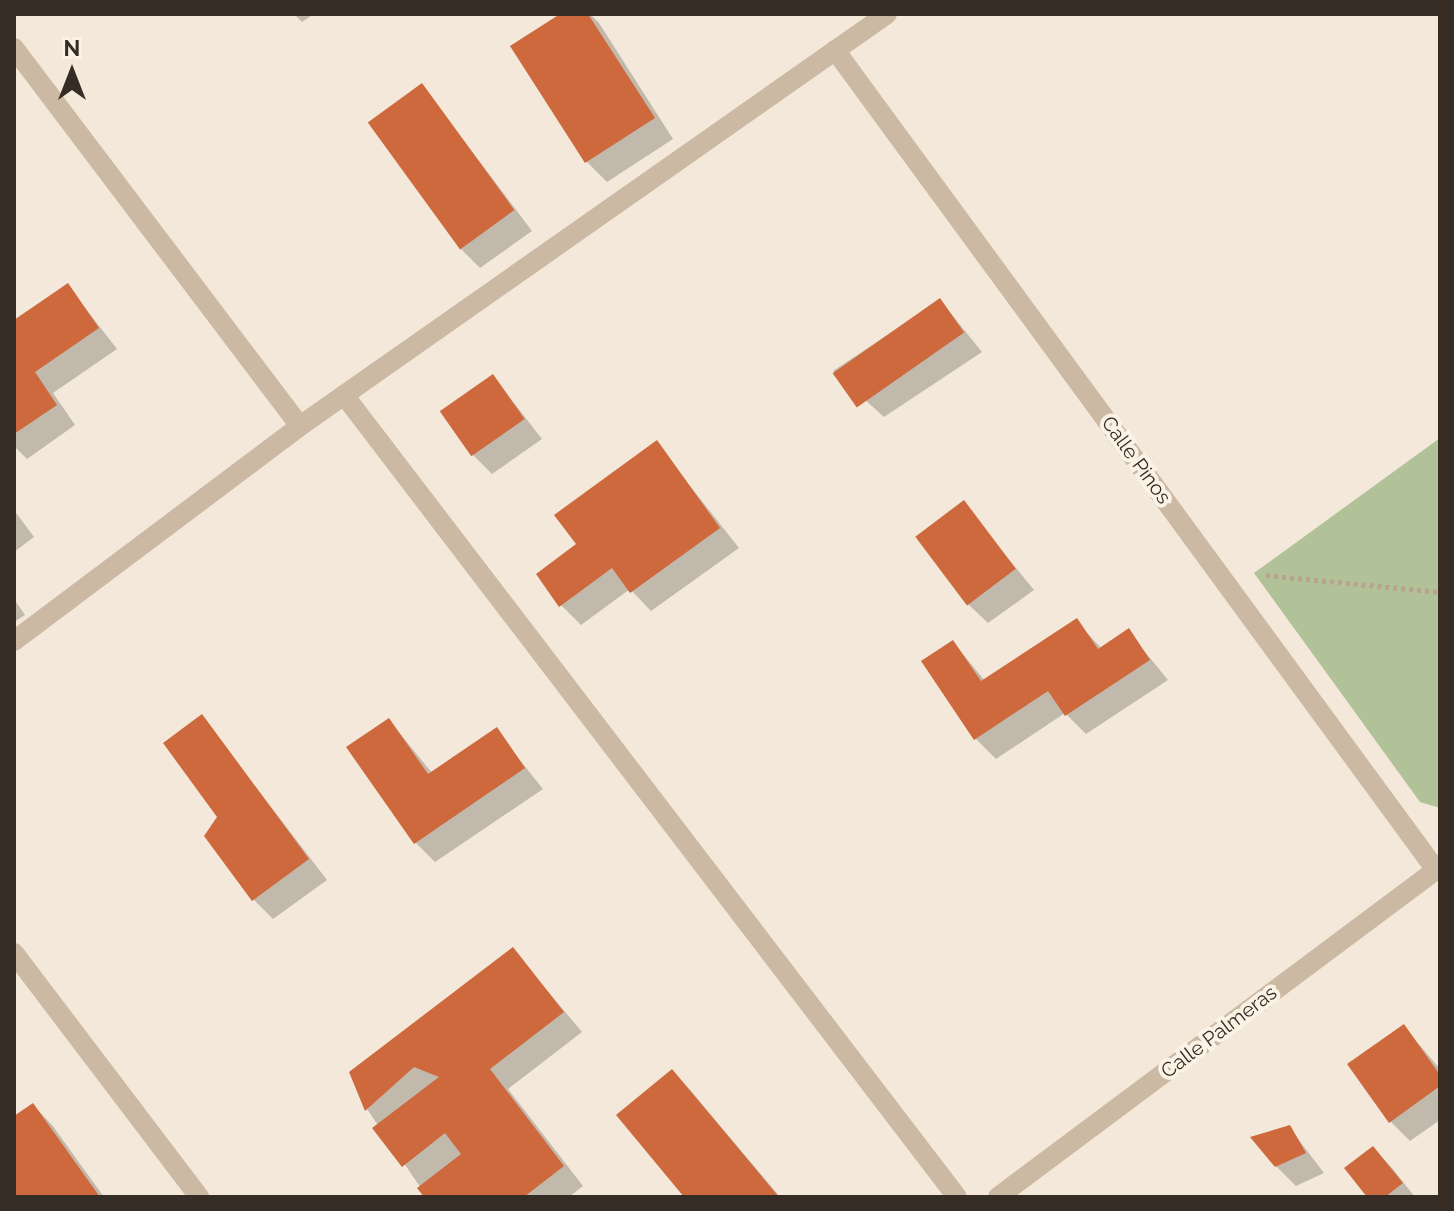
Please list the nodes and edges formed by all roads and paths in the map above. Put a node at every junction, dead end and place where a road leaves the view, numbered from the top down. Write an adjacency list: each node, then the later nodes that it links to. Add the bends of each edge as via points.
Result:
1 (887, 14): 3 (street)
2 (14, 48): 5 (street)
3 (835, 50): 4 (street); 9 (street, Calle Pinos)
4 (344, 395): 5 (street); 12 (street)
5 (300, 426): 8 (street)
6 (1254, 573): 7 (path)
7 (1440, 592)
8 (14, 641)
9 (1438, 869): 13 (street, Calle Palmeras)
10 (14, 953): 11 (street)
11 (199, 1197)
12 (957, 1197)
13 (998, 1197)

